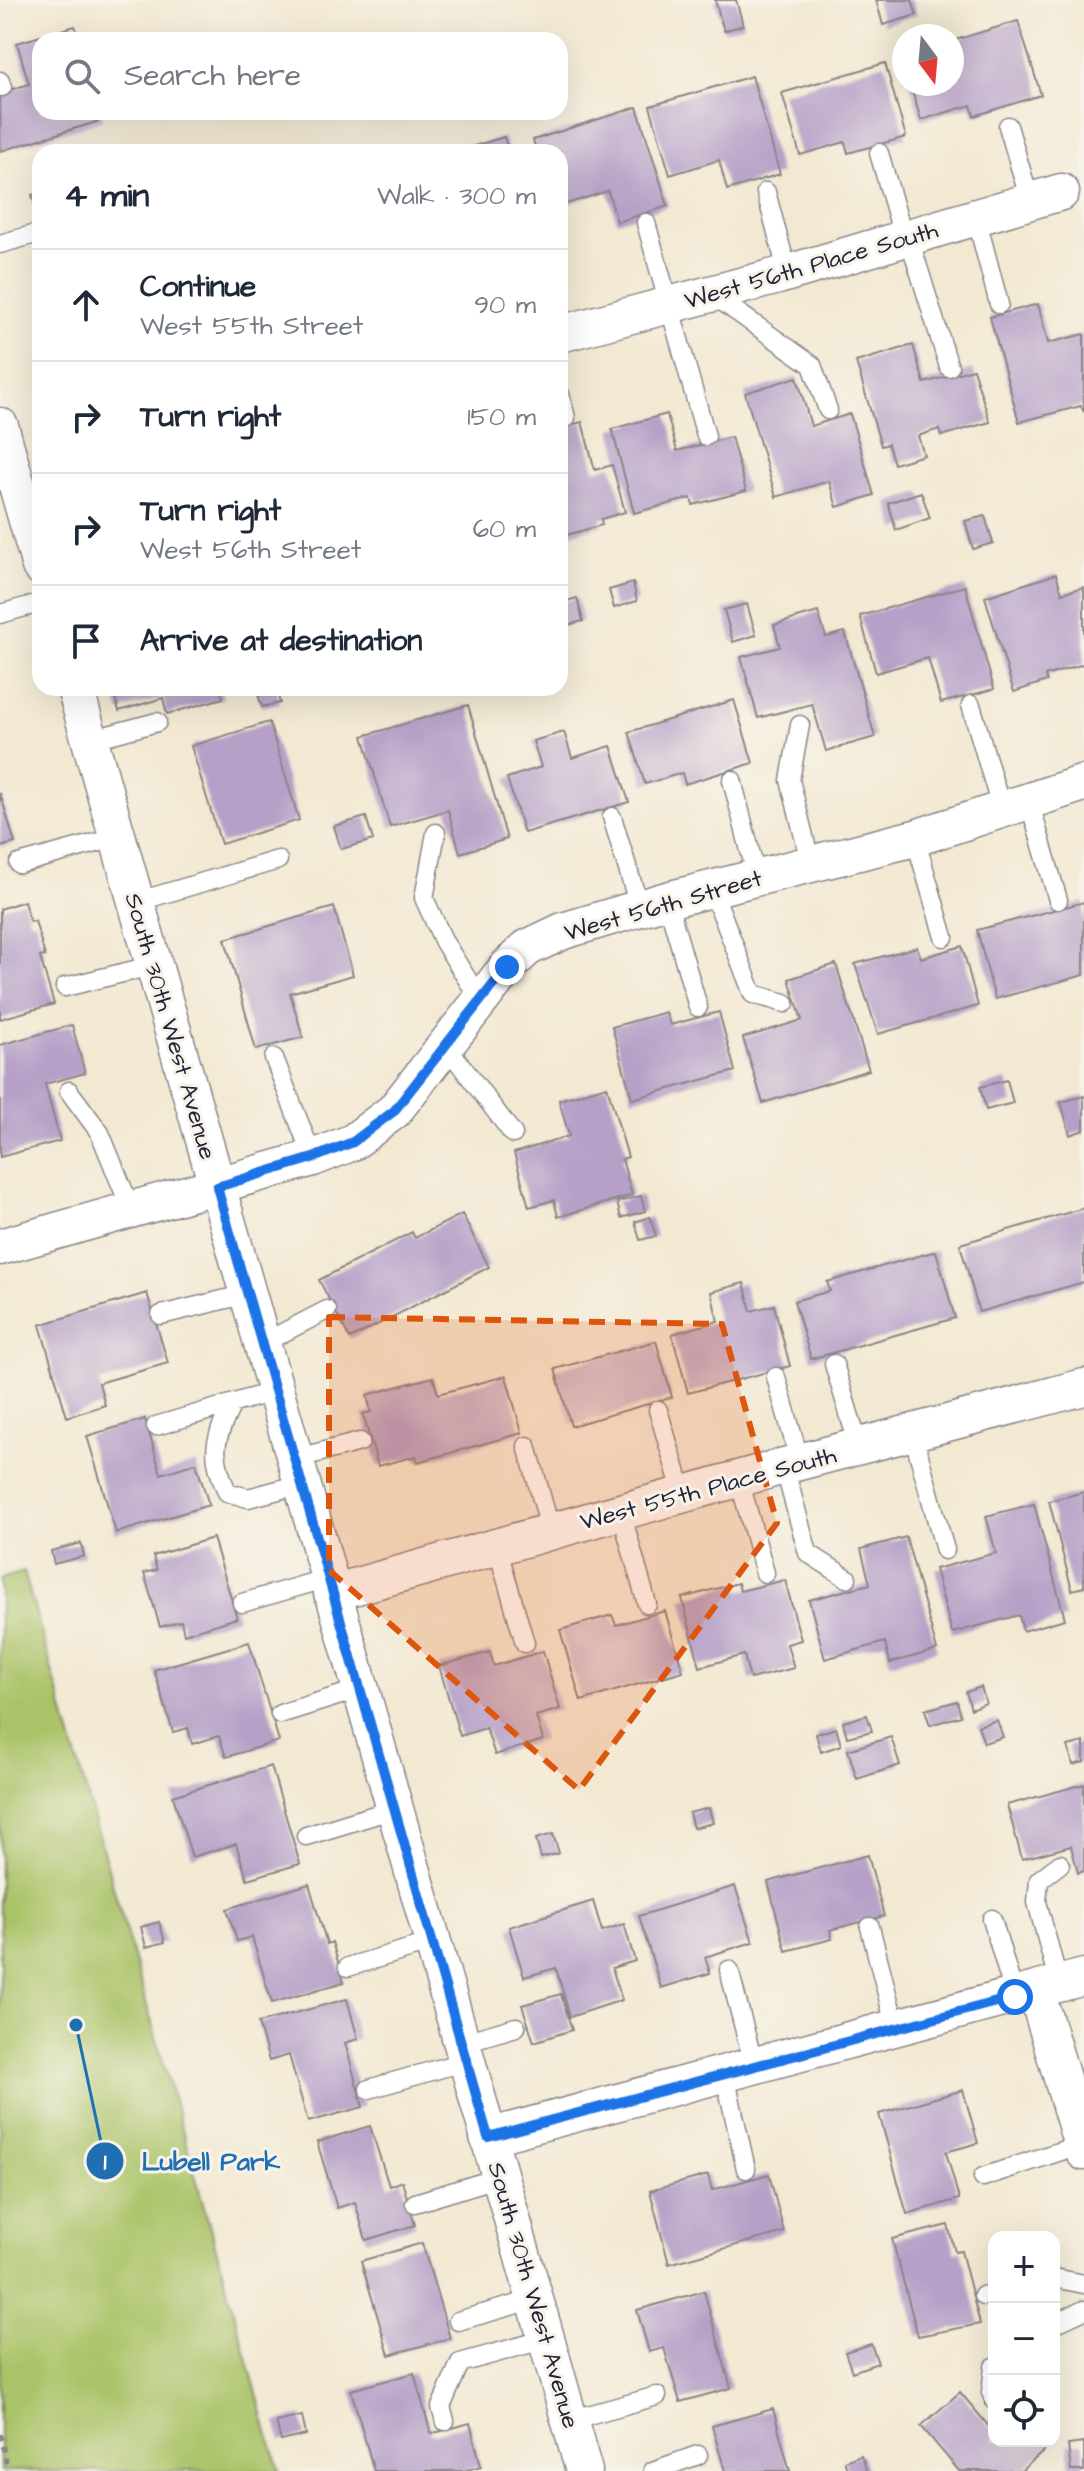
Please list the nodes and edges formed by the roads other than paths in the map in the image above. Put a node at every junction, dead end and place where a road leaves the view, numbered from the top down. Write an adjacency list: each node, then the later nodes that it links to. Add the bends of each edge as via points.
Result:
1 (1008, 126): 4 (lane)
2 (879, 153): 8 (lane)
3 (766, 192): 10 (lane)
4 (1058, 192): 5 (street, West 56th Place South)
5 (976, 217): 8 (street, West 56th Place South); 12 (lane)
6 (646, 223): 13 (lane)
7 (32, 235): 9 (lane)
8 (906, 238): 10 (street, West 56th Place South); 15 (lane)
9 (0, 244)
10 (788, 274): 11 (street, West 56th Place South)
11 (712, 294): 13 (street, West 56th Place South); 16 (lane, via 812,365)
12 (999, 304)
13 (670, 305): 14 (street, West 56th Place South); 18 (lane)
14 (568, 332)
15 (949, 367)
16 (828, 410)
17 (1, 433): 19 (street)
18 (706, 436)
19 (28, 479): 20 (street)
20 (32, 508)
21 (32, 605): 22 (lane)
22 (0, 614)
23 (77, 696): 27 (street, South 30th West Avenue)
24 (971, 705): 30 (lane)
25 (157, 722): 27 (lane)
26 (800, 725): 37 (lane, via 790,780)
27 (90, 740): 33 (street, South 30th West Avenue)
28 (732, 780): 38 (lane)
29 (1084, 783): 30 (street, West 56th Street)
30 (1015, 806): 34 (street, West 56th Street); 40 (lane)
31 (612, 817): 42 (lane)
32 (436, 833): 46 (lane, via 424,898)
33 (118, 837): 36 (lane); 41 (street, South 30th West Avenue)
34 (915, 838): 37 (street, West 56th Street); 43 (lane)
35 (278, 860): 41 (lane)
36 (19, 864)
37 (811, 865): 38 (street, West 56th Street)
38 (757, 878): 39 (street, West 56th Street)
39 (712, 889): 42 (street, West 56th Street); 47 (lane, via 753,994)
40 (1058, 900)
41 (136, 902): 44 (street, South 30th West Avenue)
42 (653, 904): 46 (street, West 56th Street, via 563,931 527,948); 48 (lane)
43 (944, 937)
44 (155, 965): 45 (lane); 54 (street, South 30th West Avenue)
45 (65, 987)
46 (479, 998): 49 (street, West 56th Street)
47 (785, 1003)
48 (698, 1007)
49 (445, 1044): 52 (lane); 53 (street, West 56th Street, via 394,1111 353,1142)
50 (274, 1058): 53 (lane)
51 (69, 1091): 55 (lane, via 100,1133)
52 (513, 1134)
53 (313, 1158): 54 (street, West 56th Street)
54 (217, 1187): 55 (street, West 56th Street); 57 (street, South 30th West Avenue)
55 (131, 1209): 56 (street, West 56th Street)
56 (0, 1247)
57 (247, 1294): 59 (lane); 60 (street, South 30th West Avenue)
58 (327, 1310): 60 (lane)
59 (161, 1315)
60 (261, 1344): 64 (street, South 30th West Avenue)
61 (834, 1364): 71 (lane)
62 (776, 1377): 72 (lane)
63 (1084, 1387): 68 (street, West 55th Place South)
64 (275, 1391): 65 (lane); 73 (street, South 30th West Avenue)
65 (232, 1404): 67 (lane); 73 (lane, via 216,1439 215,1463 227,1492 248,1498)
66 (658, 1410): 75 (lane)
67 (156, 1426)
68 (913, 1434): 71 (street, West 55th Place South); 79 (lane)
69 (360, 1442): 73 (lane)
70 (527, 1446): 77 (lane)
71 (859, 1447): 72 (street, West 55th Place South)
72 (792, 1464): 74 (street, West 55th Place South); 81 (lane, via 808,1553)
73 (298, 1472): 82 (street, South 30th West Avenue)
74 (739, 1479): 75 (street, West 55th Place South); 80 (lane)
75 (683, 1494): 76 (street, West 55th Place South)
76 (621, 1512): 77 (street, West 55th Place South); 84 (lane)
77 (551, 1531): 78 (street, West 55th Place South)
78 (497, 1547): 82 (street, West 55th Place South); 85 (lane)
79 (945, 1550)
80 (765, 1573)
81 (847, 1578)
82 (330, 1586): 83 (lane); 86 (street, South 30th West Avenue)
83 (242, 1603)
84 (647, 1604)
85 (525, 1643)
86 (360, 1689): 87 (lane); 88 (street, South 30th West Avenue)
87 (280, 1714)
88 (394, 1809): 89 (lane); 93 (street, South 30th West Avenue)
89 (306, 1836)
90 (1060, 1864): 96 (lane, via 1039,1880 1037,1902)
91 (992, 1919): 96 (lane)
92 (870, 1927): 98 (lane)
93 (432, 1942): 94 (lane); 99 (street, South 30th West Avenue)
94 (348, 1967)
95 (729, 1970): 100 (lane)
96 (1049, 1987): 98 (street); 102 (street)
97 (516, 2027): 99 (lane)
98 (896, 2029): 100 (street)
99 (464, 2052): 101 (lane); 103 (street, South 30th West Avenue)
100 (740, 2070): 103 (street); 105 (lane)
101 (369, 2089)
102 (1077, 2101): 104 (street)
103 (488, 2137): 106 (street, South 30th West Avenue)
104 (1083, 2148): 107 (lane)
105 (746, 2169)
106 (500, 2177): 108 (lane); 111 (street, South 30th West Avenue)
107 (983, 2177)
108 (415, 2203)
109 (1060, 2279): 110 (lane)
110 (1084, 2284)
111 (535, 2299): 113 (lane); 115 (street, South 30th West Avenue)
112 (1084, 2310): 114 (lane)
113 (458, 2321)
114 (1060, 2321)
115 (546, 2339): 117 (street, South 30th West Avenue); 118 (lane, via 460,2363 441,2407)
116 (657, 2396): 117 (lane)
117 (570, 2420): 120 (street, South 30th West Avenue)
118 (445, 2421)
119 (698, 2455): 121 (lane)
120 (584, 2471)
121 (653, 2471)

